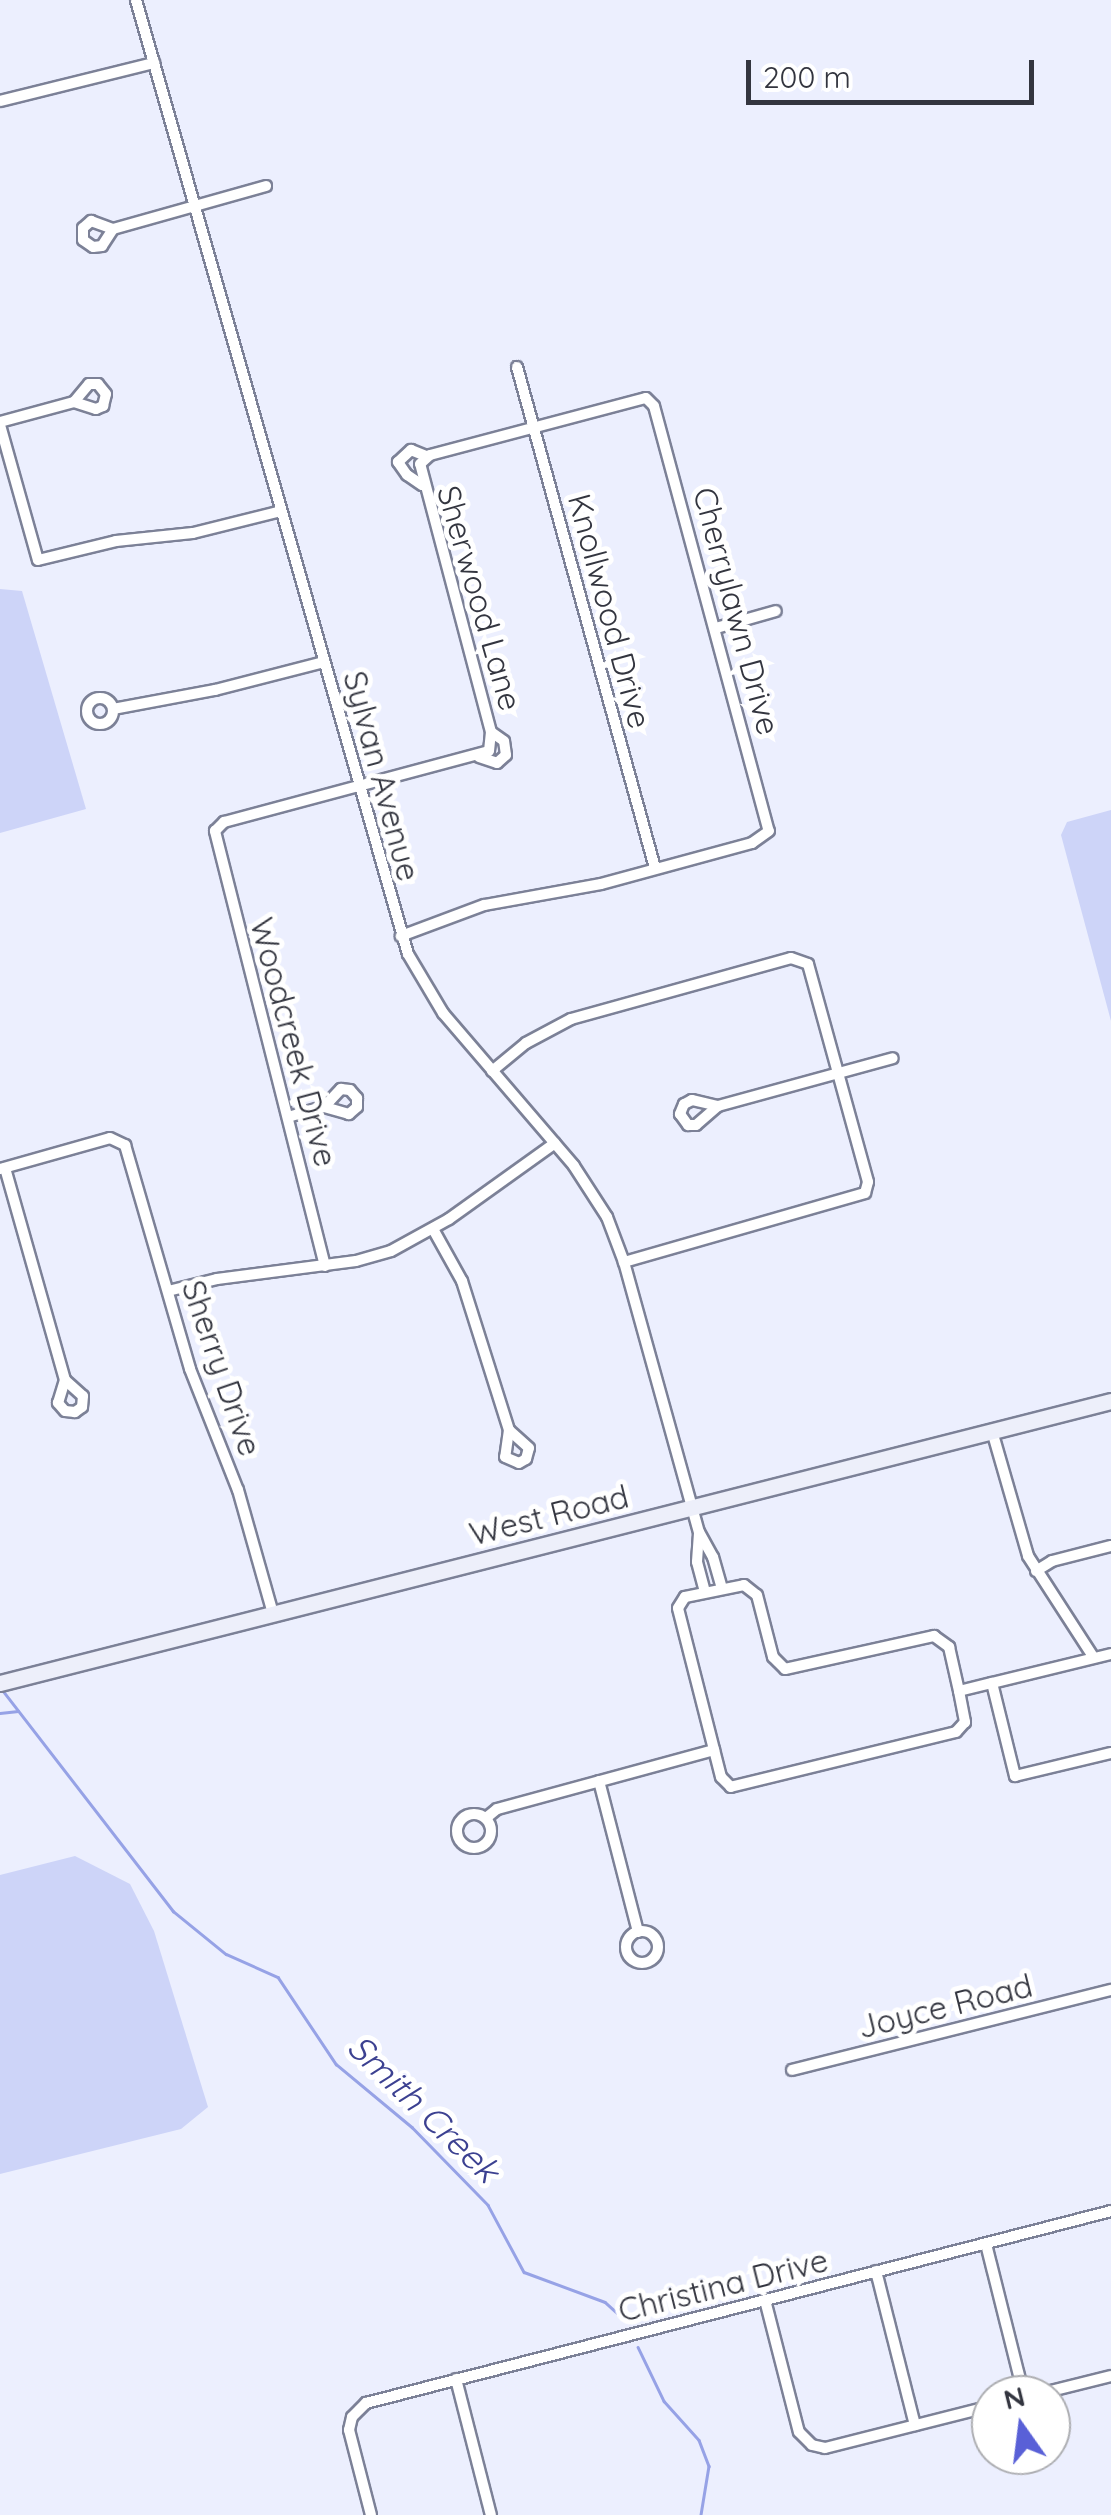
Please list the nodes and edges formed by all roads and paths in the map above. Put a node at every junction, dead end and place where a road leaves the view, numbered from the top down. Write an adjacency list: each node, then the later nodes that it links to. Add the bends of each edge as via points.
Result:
1 (136, 0): 2 (street, Sylvan Avenue)
2 (154, 64): 3 (street); 5 (street, Sylvan Avenue)
3 (0, 101)
4 (266, 186): 5 (street)
5 (194, 207): 6 (street); 13 (street, Sylvan Avenue)
6 (113, 229)
7 (517, 367): 10 (street, Knollwood Drive)
8 (74, 402): 9 (street)
9 (0, 424): 13 (street, via 38,560)
10 (534, 426): 11 (street); 15 (street, Cherrylawn Drive, via 649,400); 21 (street, Knollwood Drive)
11 (424, 459): 12 (street, Sherwood Lane); 12 (street, via 411,450 398,462)
12 (422, 485): 18 (street, Sherwood Lane)
13 (281, 511): 16 (street, Sylvan Avenue)
14 (776, 611): 15 (street)
15 (716, 628): 21 (street, Cherrylawn Drive, via 770,823 766,836)
16 (324, 662): 17 (street); 20 (street, Sylvan Avenue)
17 (114, 709)
18 (491, 732): 19 (street, Sherwood Lane, via 491,748); 19 (street, via 504,740 506,754 497,763)
19 (479, 757): 20 (street)
20 (360, 788): 22 (street, Sylvan Avenue); 28 (street, Woodcreek Drive, via 224,822 215,831)
21 (656, 868): 22 (street, via 484,905)
22 (401, 936): 24 (street, Sylvan Avenue, via 429,994)
23 (892, 1058): 25 (street)
24 (492, 1072): 25 (street, via 526,1042 565,1022 804,960); 29 (street, Sylvan Avenue)
25 (838, 1073): 26 (street); 32 (street, via 866,1190 860,1197)
26 (718, 1106)
27 (324, 1107): 28 (street)
28 (288, 1117): 33 (street, Woodcreek Drive)
29 (554, 1143): 31 (street); 32 (street, Sylvan Avenue, via 598,1200)
30 (3, 1168): 34 (street, Sherry Drive, via 110,1138 122,1141); 35 (street)
31 (433, 1229): 33 (street, via 392,1251); 37 (street, via 462,1281)
32 (624, 1262): 39 (street, Sylvan Avenue)
33 (325, 1266): 34 (street)
34 (168, 1291): 45 (street, Sherry Drive, via 193,1379 241,1498)
35 (65, 1380)
36 (1111, 1401): 38 (street, West Road)
37 (510, 1430)
38 (992, 1431): 39 (street, West Road); 42 (street)
39 (692, 1508): 40 (street, Sylvan Avenue); 45 (street, West Road)
40 (699, 1532): 43 (street); 44 (street)
41 (1111, 1546): 42 (street)
42 (1036, 1571): 47 (street)
43 (722, 1588): 44 (street); 50 (street, via 754,1590 773,1657 784,1669 934,1636 947,1644)
44 (705, 1592): 51 (street, via 685,1597 678,1614)
45 (273, 1614): 48 (street, West Road)
46 (1111, 1654): 47 (street)
47 (1094, 1658): 49 (street)
48 (0, 1683)
49 (992, 1684): 50 (street); 52 (street, via 1015,1776)
50 (960, 1691): 51 (street, via 965,1722 956,1732 740,1787 724,1782)
51 (714, 1750): 53 (street)
52 (1111, 1753)
53 (599, 1780): 54 (street, via 497,1809); 55 (street)
54 (486, 1818)
55 (638, 1932)
56 (1111, 1990): 57 (street, Joyce Road)
57 (792, 2070)
58 (1111, 2210): 59 (street, Christina Drive)
59 (986, 2244): 60 (street, Christina Drive); 62 (street)
60 (876, 2272): 61 (street, Christina Drive); 67 (street)
61 (764, 2300): 64 (street, Christina Drive); 67 (street, via 799,2432 812,2445 825,2448)
62 (1019, 2375)
63 (1111, 2376): 65 (street)
64 (456, 2380): 68 (street, Christina Drive, via 366,2404 352,2416 350,2436); 69 (street)
65 (1071, 2386)
66 (971, 2411): 67 (street)
67 (915, 2424)
68 (372, 2515)
69 (491, 2515)

